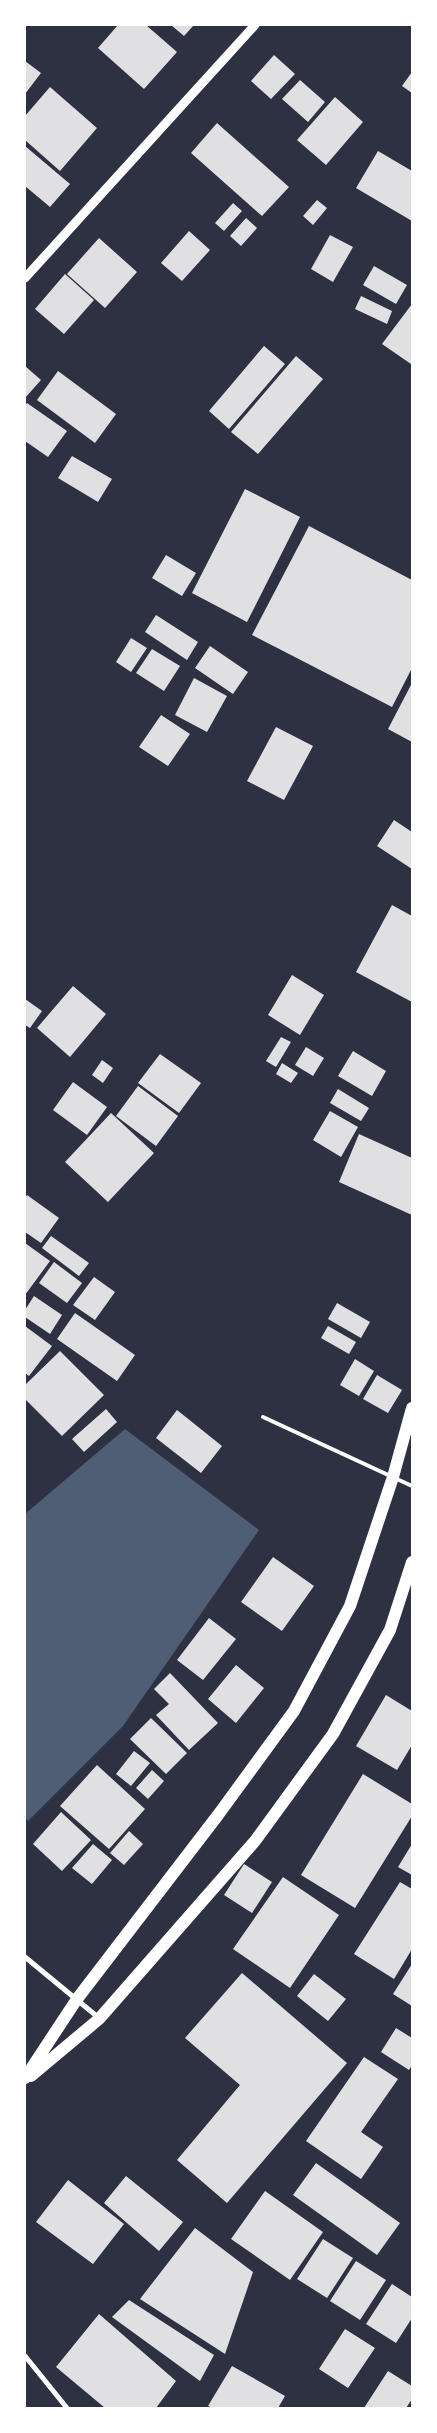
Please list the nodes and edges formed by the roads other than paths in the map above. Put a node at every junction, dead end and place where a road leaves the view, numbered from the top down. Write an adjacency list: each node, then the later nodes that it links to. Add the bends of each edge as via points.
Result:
1 (255, 25): 2 (street)
2 (25, 278)
3 (412, 1408): 5 (main road)
4 (263, 1417): 5 (lane)
5 (393, 1477): 6 (lane); 9 (main road, via 350,1606 294,1711)
6 (412, 1486)
7 (412, 1562): 10 (main road, via 390,1630 334,1734 255,1841)
8 (25, 1957): 9 (street)
9 (77, 2000): 10 (street); 11 (main road)
10 (100, 2019): 11 (main road)
11 (25, 2079)
12 (25, 2356): 13 (street)
13 (67, 2408)

